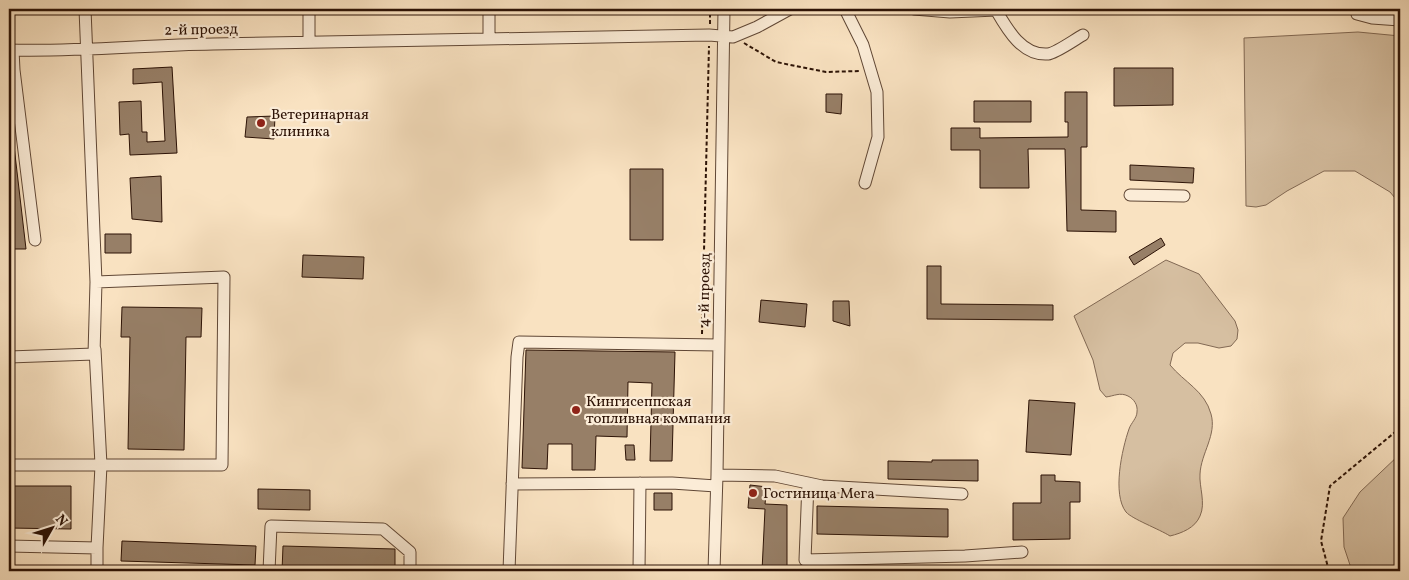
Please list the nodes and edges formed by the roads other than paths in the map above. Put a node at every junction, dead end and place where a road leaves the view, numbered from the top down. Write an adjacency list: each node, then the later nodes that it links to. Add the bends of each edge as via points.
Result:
1 (85, 9): 14 (street)
2 (309, 9): 13 (street)
3 (489, 9): 12 (street)
4 (724, 9): 11 (street, 4-й проезд)
5 (790, 9): 11 (street, via 757,28)
6 (845, 9): 17 (street, via 863,45 877,92 878,137)
7 (914, 9): 10 (street, via 950,12 996,10 1010,34 1029,51 1048,54)
8 (1357, 9): 9 (street, via 1357,14 1372,18)
9 (1400, 20)
10 (1083, 35)
11 (728, 36): 12 (street, 2-й проезд); 22 (street, 4-й проезд)
12 (489, 39): 13 (street, 2-й проезд)
13 (309, 42): 14 (street, 2-й проезд)
14 (88, 49): 15 (street, 2-й проезд); 21 (street)
15 (11, 50): 16 (street)
16 (12, 85): 20 (street)
17 (865, 183)
18 (1130, 194): 19 (street)
19 (1184, 196)
20 (35, 240)
21 (96, 282): 23 (street); 26 (street, via 224,277 222,466)
22 (718, 345): 27 (street, 4-й проезд); 30 (street, via 519,342)
23 (94, 349): 24 (street, via 94,354); 26 (street)
24 (9, 357)
25 (9, 465): 26 (street)
26 (101, 465): 33 (street)
27 (717, 480): 28 (street); 29 (street, via 776,476); 40 (street, 4-й проезд)
28 (640, 483): 30 (street); 39 (street)
29 (808, 483): 31 (street); 34 (street, via 805,560)
30 (512, 484): 38 (street)
31 (962, 494)
32 (9, 546): 33 (street)
33 (97, 548): 35 (street)
34 (1022, 552)
35 (97, 571)
36 (269, 571): 37 (street, via 272,526 383,529 410,552)
37 (410, 571)
38 (509, 571)
39 (639, 571)
40 (714, 571)

